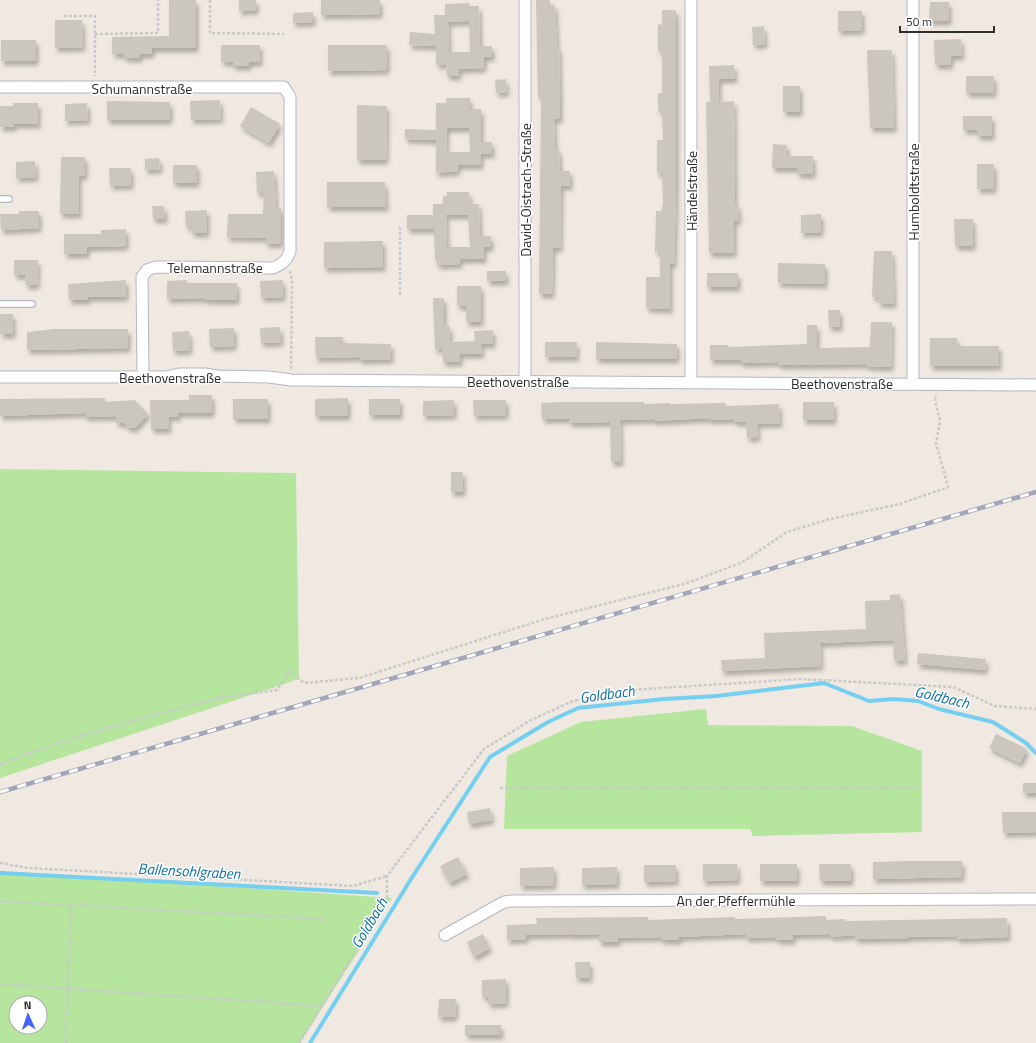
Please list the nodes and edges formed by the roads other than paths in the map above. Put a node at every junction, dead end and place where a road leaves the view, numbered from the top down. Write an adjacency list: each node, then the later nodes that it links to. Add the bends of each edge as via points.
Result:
1 (525, 0): 12 (street, David-Oistrach-Straße)
2 (691, 0): 13 (street, Händelstraße)
3 (913, 0): 14 (street, Humboldtstraße)
4 (0, 87): 7 (street, Schumannstraße, via 284,87 290,97 290,251)
5 (0, 199): 6 (lane)
6 (9, 199)
7 (287, 259): 11 (street, Telemannstraße, via 273,268 156,267 147,270 142,277)
8 (0, 304): 9 (lane)
9 (32, 304)
10 (0, 377): 11 (street, Beethovenstraße)
11 (143, 377): 12 (street, Beethovenstraße, via 205,374 291,380)
12 (525, 381): 13 (street, Beethovenstraße)
13 (691, 382): 14 (street, Beethovenstraße)
14 (912, 383): 15 (street, Beethovenstraße)
15 (1036, 385)
16 (1036, 898): 17 (street, An der Pfeffermühle, via 512,901 504,902)
17 (445, 935)

